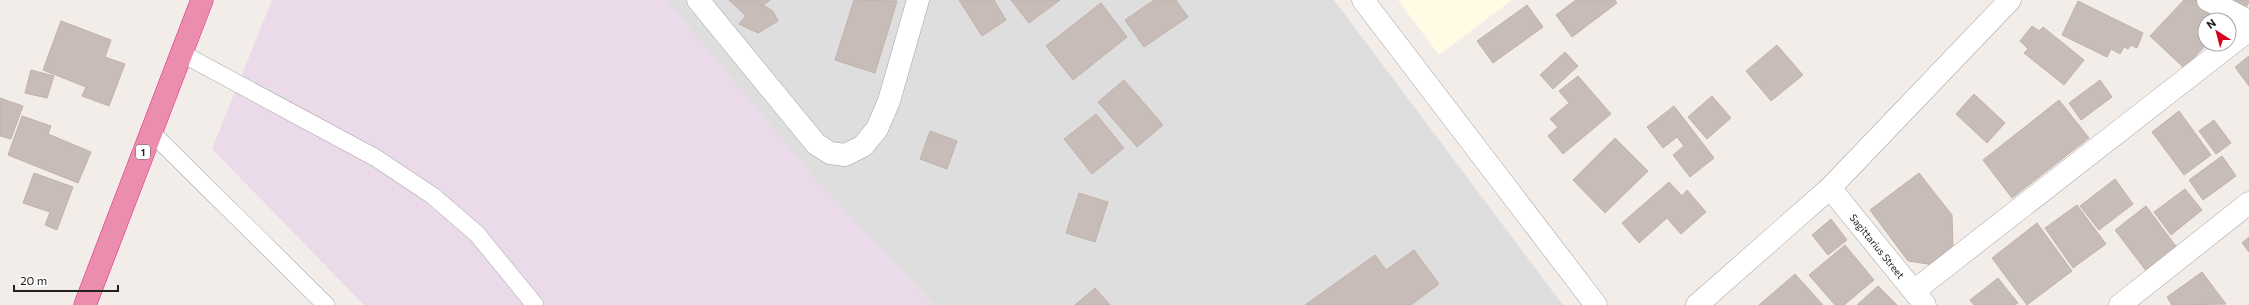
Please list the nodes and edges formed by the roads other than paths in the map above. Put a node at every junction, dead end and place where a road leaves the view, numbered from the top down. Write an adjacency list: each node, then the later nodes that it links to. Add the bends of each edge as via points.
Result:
1 (202, 0): 9 (highway, 1)
2 (698, 0): 3 (street, via 816,144 830,153 845,155 863,146 877,129 889,101)
3 (918, 0)
4 (1363, 0): 17 (street)
5 (2010, 0): 11 (street)
6 (2208, 0): 7 (street)
7 (2249, 21)
8 (2249, 30): 13 (street)
9 (181, 53): 10 (highway, 1); 16 (lane, via 376,158 433,196 477,234)
10 (151, 132): 14 (highway, 1); 15 (lane)
11 (1830, 188): 13 (street, Sagittarius Street); 18 (street)
12 (2249, 203): 19 (street)
13 (1920, 298)
14 (85, 305)
15 (326, 305)
16 (535, 305)
17 (1596, 305)
18 (1697, 305)
19 (2120, 305)

